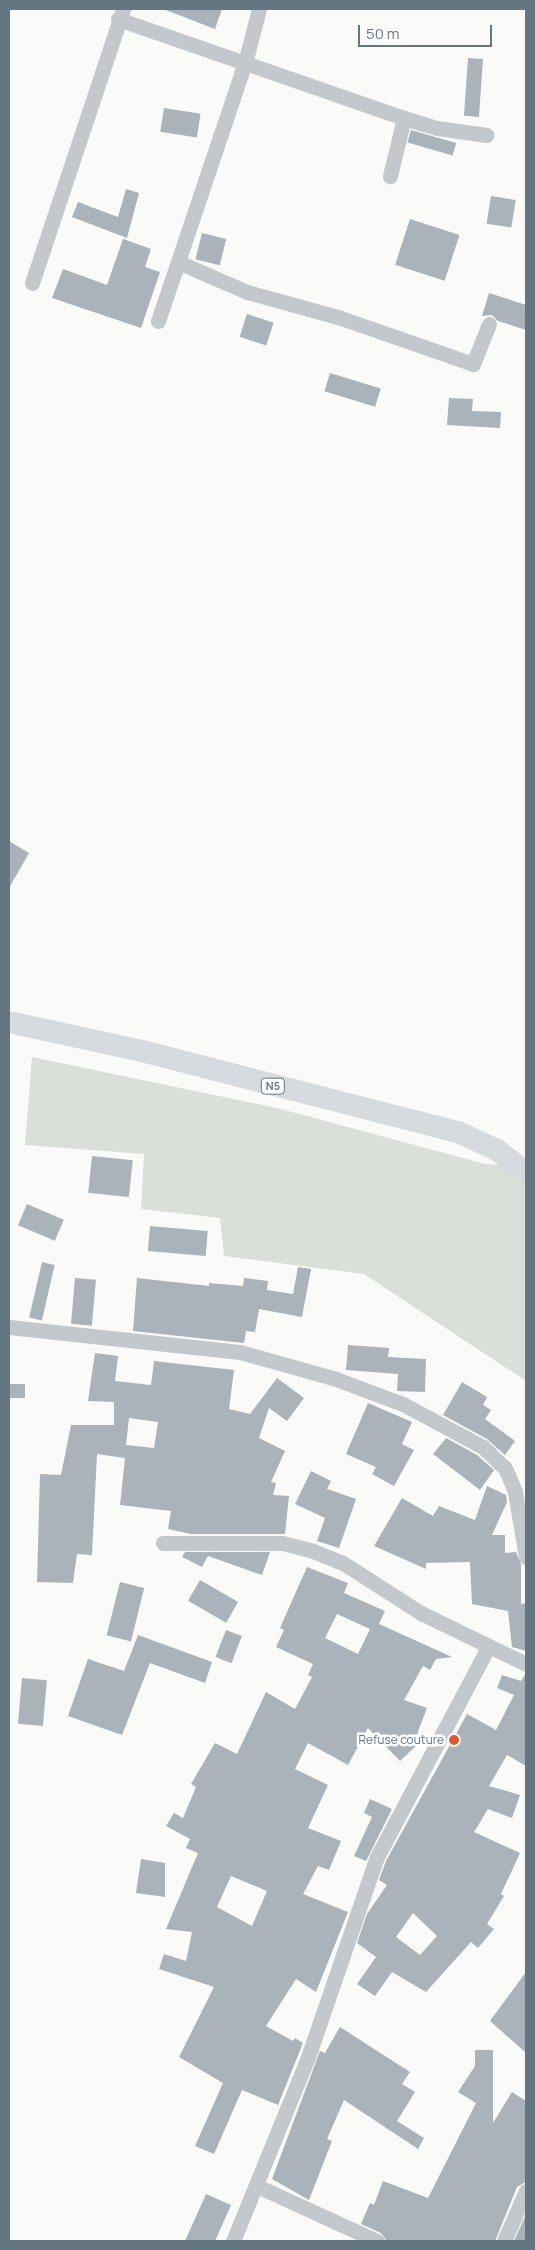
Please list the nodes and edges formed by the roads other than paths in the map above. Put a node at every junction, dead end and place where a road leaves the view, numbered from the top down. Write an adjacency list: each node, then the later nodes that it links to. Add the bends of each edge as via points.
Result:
1 (259, 9): 3 (street)
2 (120, 14): 3 (street); 8 (street)
3 (245, 63): 4 (street); 7 (street)
4 (404, 118): 5 (street, via 436,128); 6 (street)
5 (487, 135)
6 (390, 176)
7 (178, 262): 9 (street); 10 (street, via 248,292 338,317 473,364)
8 (32, 283)
9 (158, 321)
10 (489, 324)
11 (9, 1022): 12 (main road, N5, via 142,1051 458,1132 497,1150)
12 (526, 1173)
13 (9, 1327): 15 (street, via 240,1352 336,1379 403,1404 483,1447 505,1468 515,1492)
14 (163, 1543): 16 (street, via 282,1543 312,1551 343,1563 421,1613)
15 (526, 1557)
16 (488, 1646): 17 (street); 18 (street, via 377,1857 308,2057)
17 (526, 1664)
18 (257, 2186): 20 (street); 21 (street)
19 (526, 2191): 22 (street)
20 (233, 2241)
21 (377, 2241)
22 (504, 2241)

